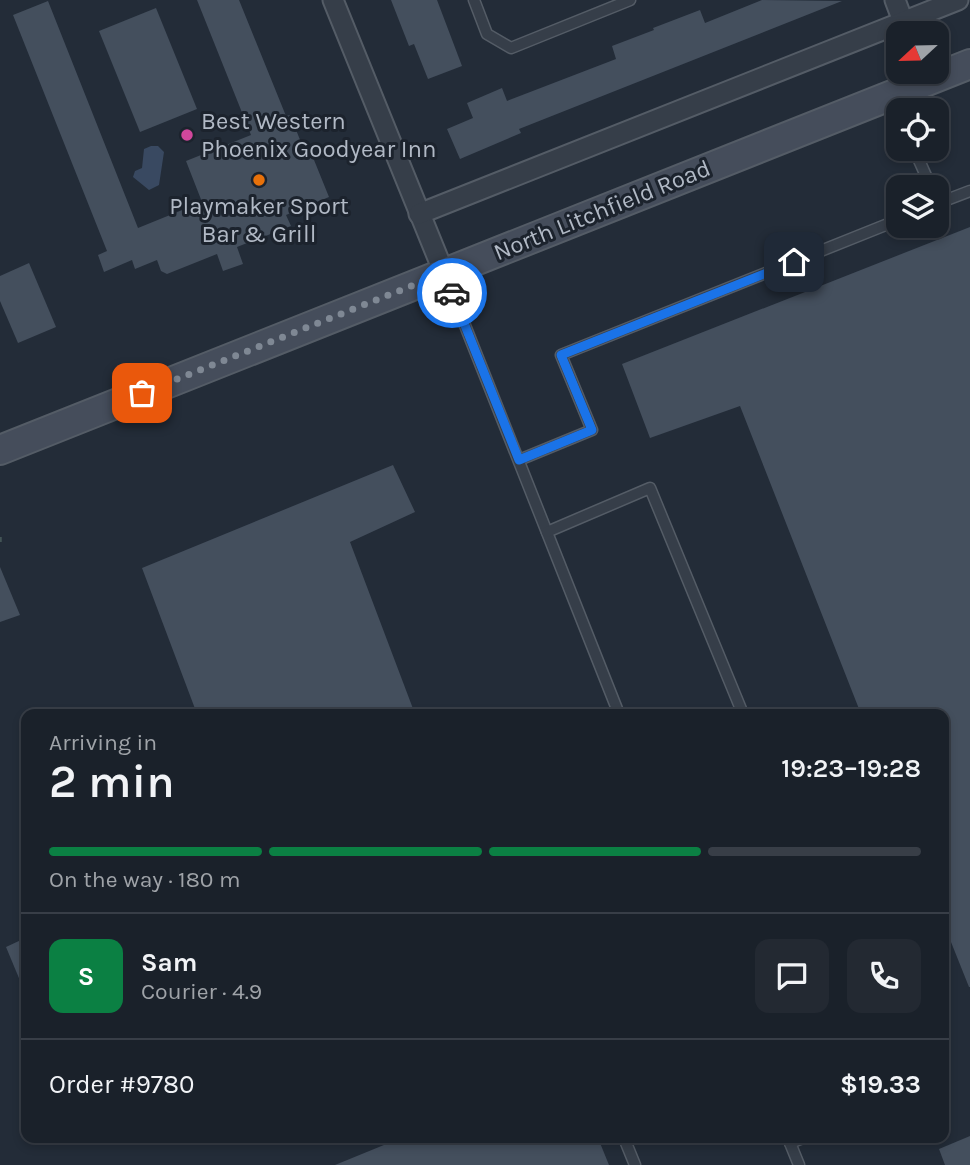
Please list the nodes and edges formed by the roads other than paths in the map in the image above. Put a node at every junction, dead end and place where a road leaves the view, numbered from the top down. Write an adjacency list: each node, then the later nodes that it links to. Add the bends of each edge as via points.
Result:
1 (333, 0): 14 (street)
2 (474, 0): 3 (lane, via 487,34 511,48)
3 (630, 0)
4 (895, 0): 6 (street)
5 (958, 0): 7 (street)
6 (904, 21)
7 (918, 21)
8 (886, 35): 14 (street)
9 (970, 64): 10 (main road, North Litchfield Road)
10 (949, 70)
11 (915, 84): 16 (main road, North Litchfield Road, via 892,100)
12 (970, 191): 13 (lane)
13 (949, 199)
14 (419, 214): 16 (street)
15 (886, 225): 18 (lane, via 561,355 592,430)
16 (444, 273): 17 (main road, North Litchfield Road); 18 (lane)
17 (0, 450)
18 (519, 460): 19 (lane)
19 (547, 532): 20 (lane); 21 (lane, via 650,488)
20 (617, 709)
21 (741, 709)
22 (626, 1143): 24 (lane)
23 (790, 1143): 25 (lane)
24 (635, 1165)
25 (799, 1165)

